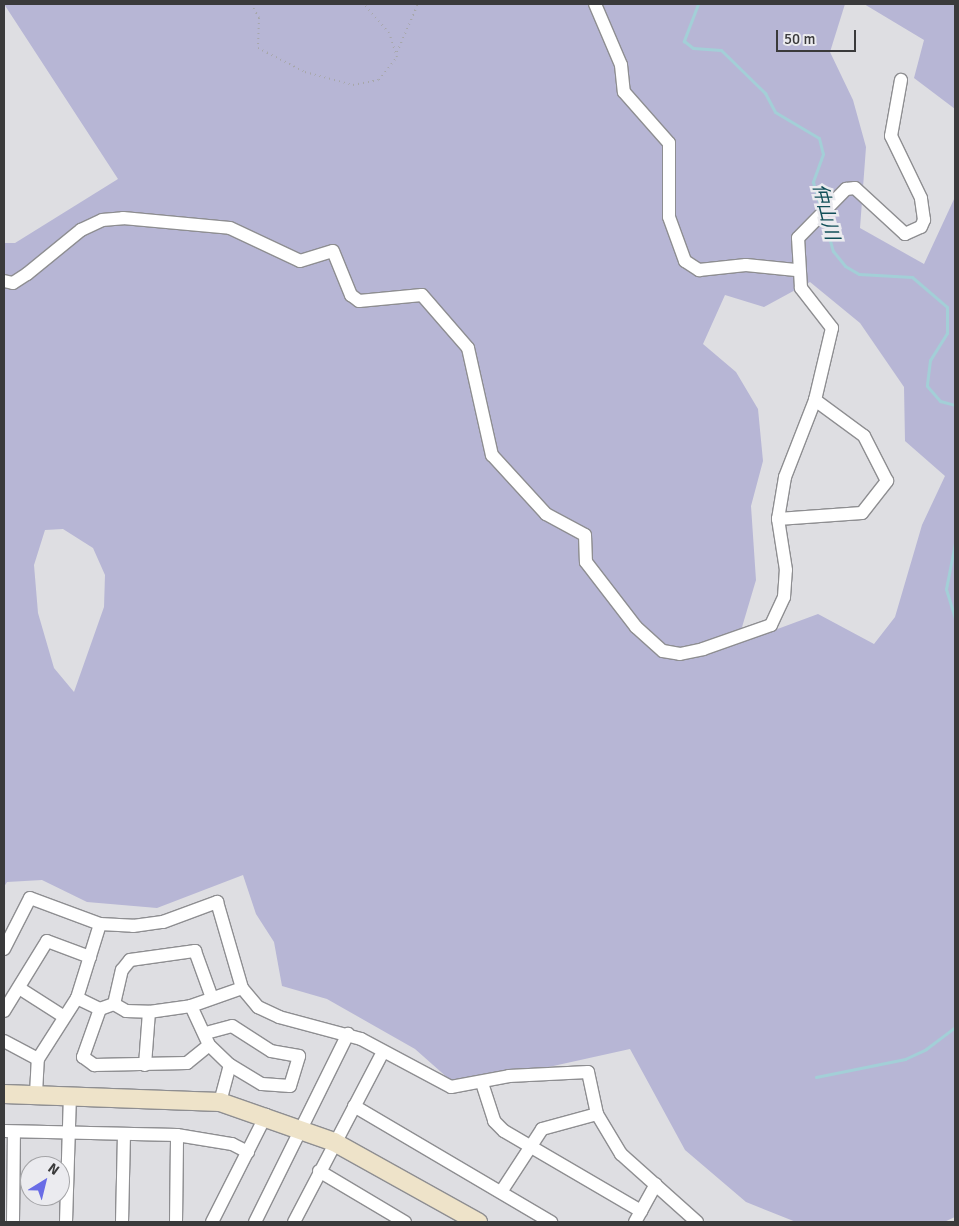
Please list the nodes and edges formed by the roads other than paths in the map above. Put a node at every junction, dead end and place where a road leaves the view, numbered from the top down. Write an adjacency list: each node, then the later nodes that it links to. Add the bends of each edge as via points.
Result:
1 (596, 4): 3 (street, via 621,65 624,92 669,143 669,216 685,261 698,270 746,265)
2 (901, 80): 3 (street, via 891,136 925,210 922,227 905,234 863,193 846,189 798,238)
3 (796, 270): 5 (street, via 806,299 832,328 814,387)
4 (4, 281): 6 (street, via 13,283 27,274 80,230 102,220 123,218 230,228 300,261 333,251 351,294 359,301 422,295 468,348 492,455 546,514 585,535 591,570 610,587 625,616 663,651 680,654 703,649 771,625 779,613 786,570)
5 (815, 400): 6 (street, via 785,477); 6 (street, via 864,436 888,481 862,513)
6 (778, 518)
7 (100, 924): 8 (street, via 30,898); 9 (street); 11 (street, via 162,922 218,902)
8 (4, 949)
9 (90, 957): 10 (street, via 47,941); 12 (street)
10 (19, 988): 17 (street); 19 (street)
11 (242, 988): 13 (street); 20 (street, via 258,1007 279,1017)
12 (77, 998): 16 (street); 19 (street)
13 (212, 998): 14 (street, via 195,951 130,960 122,970); 15 (street)
14 (114, 1004): 16 (street); 18 (street, via 126,1011)
15 (190, 1006): 18 (street); 21 (street, via 193,1019)
16 (100, 1009): 25 (street, via 83,1057 94,1065)
17 (4, 1011)
18 (149, 1012): 25 (street)
19 (63, 1016): 24 (street)
20 (348, 1034): 23 (street); 35 (street)
21 (207, 1039): 25 (street, via 187,1063); 26 (street); 26 (street, via 232,1026 270,1051 299,1056 290,1086 262,1084)
22 (4, 1042): 24 (street)
23 (384, 1052): 27 (street, via 451,1087); 32 (street)
24 (38, 1059): 29 (street)
25 (145, 1065)
26 (230, 1066): 31 (street)
27 (482, 1083): 33 (street, via 509,1076 588,1072); 41 (street, via 494,1121)
28 (4, 1094): 29 (street)
29 (36, 1094): 30 (street)
30 (70, 1095): 31 (street); 38 (street)
31 (220, 1102): 34 (street)
32 (354, 1106): 40 (street); 45 (street)
33 (598, 1114): 41 (street, via 542,1129); 44 (street, via 621,1154)
34 (266, 1115): 35 (street); 42 (street)
35 (299, 1128): 40 (street); 52 (street)
36 (9, 1132): 38 (street); 47 (street)
37 (124, 1134): 38 (street); 39 (street); 49 (street)
38 (68, 1135): 48 (street)
39 (177, 1135): 42 (street, via 232,1144); 50 (street)
40 (334, 1142): 43 (street); 55 (street)
41 (529, 1144): 45 (street); 46 (street)
42 (248, 1152): 51 (street)
43 (319, 1171): 53 (street); 54 (street)
44 (656, 1184): 46 (street); 58 (street)
45 (500, 1192): 56 (street)
46 (641, 1210): 57 (street)
47 (13, 1222)
48 (66, 1222)
49 (122, 1222)
50 (176, 1222)
51 (212, 1222)
52 (255, 1222)
53 (295, 1222)
54 (405, 1222)
55 (478, 1222)
56 (551, 1222)
57 (635, 1222)
58 (697, 1222)

